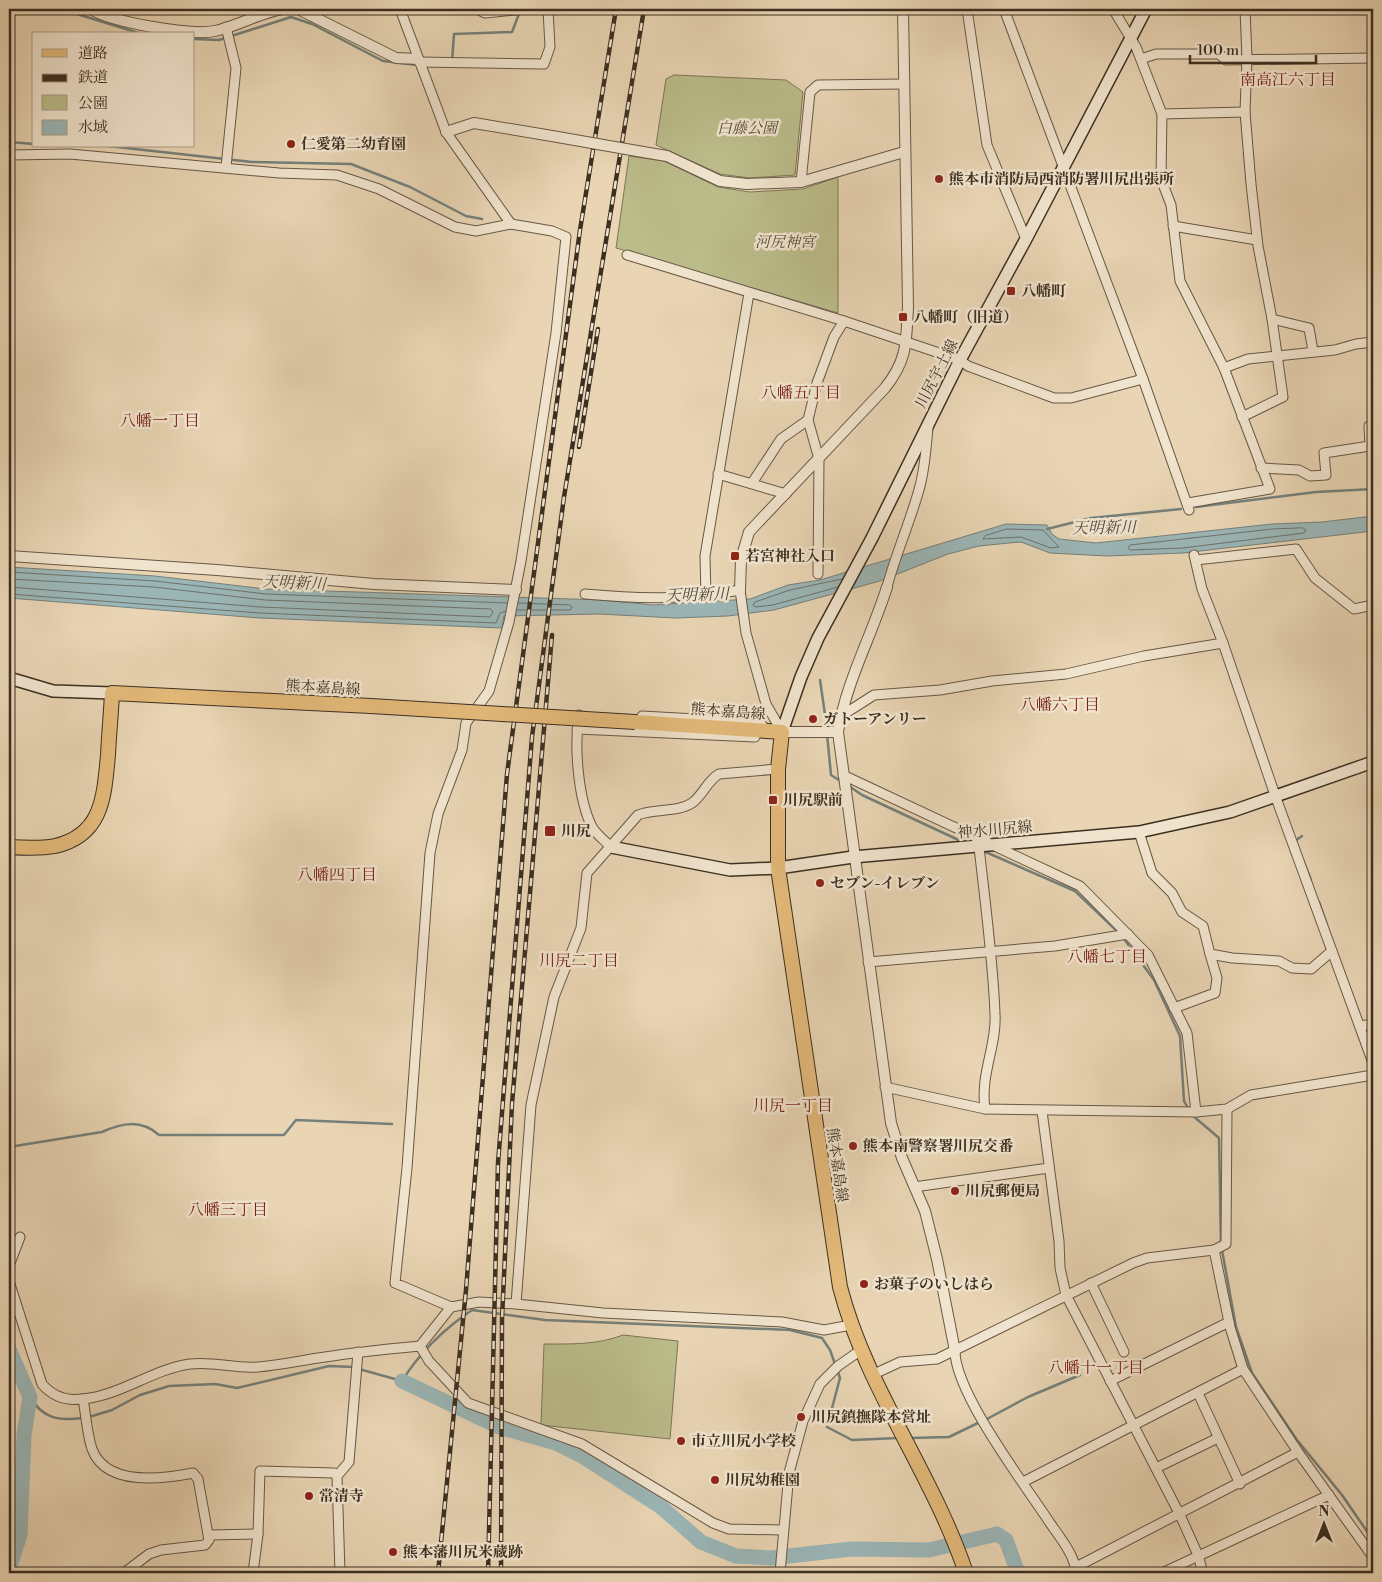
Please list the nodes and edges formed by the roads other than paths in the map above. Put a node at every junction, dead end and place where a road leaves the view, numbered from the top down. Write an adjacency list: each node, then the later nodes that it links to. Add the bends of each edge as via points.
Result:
1 (91, 9): 14 (street, via 157,28 188,32)
2 (282, 9): 14 (street)
3 (298, 9): 19 (street, via 396,58)
4 (400, 9): 19 (street)
5 (477, 9): 6 (street, via 485,13)
6 (524, 9)
7 (548, 9): 19 (street, via 550,47 544,64)
8 (903, 9): 20 (street)
9 (968, 9): 31 (street, via 987,145)
10 (1004, 9): 27 (street)
11 (1113, 9): 15 (street)
12 (1146, 9): 15 (main road, 川尻宇土線)
13 (1246, 9): 16 (street)
14 (226, 27): 26 (street, via 236,68)
15 (1131, 37): 18 (street); 27 (main road, 川尻宇土線)
16 (1247, 58): 17 (street); 18 (street, via 1226,60 1220,54 1156,54); 21 (street)
17 (1373, 58)
18 (1141, 59): 22 (street)
19 (418, 61): 23 (street)
20 (903, 84): 24 (street); 28 (street, via 818,85 810,92)
21 (1245, 112): 22 (street); 32 (street)
22 (1162, 114): 30 (street, via 1161,179 1171,204)
23 (446, 132): 28 (street, bridge, via 474,123 667,156 720,182); 29 (street)
24 (904, 152): 28 (street); 37 (street, via 908,265)
25 (9, 156): 26 (street, via 70,154)
26 (226, 167): 29 (street, via 337,175 379,189 455,227 476,231)
27 (1064, 167): 31 (main road, 川尻宇土線); 43 (street)
28 (801, 182)
29 (511, 224): 57 (street, via 566,236 556,333)
30 (1173, 226): 32 (street); 42 (street, via 1180,281)
31 (1026, 238): 41 (main road, 川尻宇土線)
32 (1257, 240): 35 (street)
33 (627, 255): 34 (street)
34 (749, 293): 36 (street); 50 (street)
35 (1272, 319): 39 (street, via 1309,328); 40 (street)
36 (844, 321): 37 (street); 45 (street, via 834,336)
37 (906, 342): 41 (street); 48 (street, via 899,370)
38 (1373, 342): 39 (street)
39 (1313, 351): 40 (street)
40 (1276, 357): 42 (street, via 1248,359); 44 (street, via 1283,397)
41 (960, 360): 43 (street, via 968,366 1054,398 1071,398); 47 (main road, 川尻宇土線)
42 (1224, 368): 44 (street)
43 (1144, 379): 49 (street, via 1188,506 1270,489)
44 (1242, 417): 49 (street)
45 (808, 420): 48 (street); 51 (street, via 781,439)
46 (1373, 426): 49 (street, via 1369,426 1370,446 1324,453 1326,475 1310,476 1300,470)
47 (928, 427): 55 (street, via 920,487); 66 (main road, 川尻宇土線, via 836,603 801,677)
48 (819, 459): 52 (street); 54 (street)
49 (1261, 468)
50 (718, 474): 51 (street); 59 (street, via 705,556)
51 (752, 484): 52 (street)
52 (786, 494): 56 (street, via 749,532 741,559)
53 (9, 556): 57 (street, via 382,585)
54 (818, 574)
55 (887, 587): 64 (street)
56 (740, 590): 59 (street); 66 (street, via 746,633 766,704)
57 (515, 591): 103 (street, via 489,691 466,723 462,750 438,814 430,854 407,1168 395,1283)
58 (585, 594): 59 (street, via 642,600)
59 (706, 597)
60 (1373, 605): 61 (street, via 1354,610 1315,578 1296,549 1195,558 1202,589)
61 (1224, 643): 64 (street, via 1144,656 1066,674 874,695); 71 (street)
62 (9, 678): 63 (main road, via 53,691)
63 (112, 693): 66 (main road, 熊本嘉島線, bridge); 74 (main road, via 106,779 101,806 93,822 84,833 56,846)
64 (841, 716): 67 (street)
65 (577, 729): 66 (street, via 758,737); 66 (street, via 580,712 750,722); 75 (street, via 581,789 587,812 593,829)
66 (782, 732): 67 (street); 69 (main road, 熊本嘉島線)
67 (838, 732): 70 (street)
68 (1373, 762): 71 (main road, 神水川尻線)
69 (778, 769): 75 (street, via 719,774 691,804 648,810 638,815); 78 (main road, 熊本嘉島線)
70 (843, 775): 73 (street); 77 (street)
71 (1276, 798): 72 (main road, 神水川尻線, via 1202,820); 80 (street)
72 (1139, 832): 73 (main road, 神水川尻線); 82 (street, via 1152,873 1172,893 1182,912 1203,926)
73 (994, 846): 76 (main road, 神水川尻線); 79 (street, via 1080,886)
74 (9, 847)
75 (611, 847): 78 (main road, 神水川尻線, via 730,870); 102 (street, via 587,873 581,928 554,996 545,1032 531,1105)
76 (979, 847): 77 (main road, 神水川尻線); 81 (street)
77 (854, 857): 78 (main road, 神水川尻線); 83 (street)
78 (778, 868): 105 (main road, 熊本嘉島線, via 834,1256)
79 (1128, 934): 81 (street); 84 (street, via 1148,955)
80 (1332, 951): 82 (street, via 1311,968 1292,968 1279,961); 86 (street)
81 (990, 952): 83 (street); 90 (street, via 995,1016 985,1072)
82 (1210, 954): 84 (street, via 1217,978 1215,993)
83 (868, 962): 89 (street)
84 (1174, 1008): 93 (street, via 1187,1033)
85 (1373, 1024): 86 (street)
86 (1360, 1026): 87 (street)
87 (1373, 1063)
88 (1373, 1075): 91 (street, via 1251,1095)
89 (885, 1086): 90 (street); 95 (street, via 891,1123)
90 (985, 1108): 92 (street)
91 (1227, 1109): 93 (street); 97 (street, via 1226,1244)
92 (1042, 1111): 93 (street); 94 (street)
93 (1196, 1112)
94 (1049, 1168): 95 (street); 101 (street)
95 (914, 1187): 108 (street, via 937,1259)
96 (14, 1244): 98 (street)
97 (1214, 1250): 100 (street, via 1147,1258); 104 (street)
98 (9, 1266)
99 (9, 1281): 115 (street, via 42,1384 64,1399)
100 (1091, 1283): 101 (street); 109 (street)
101 (1066, 1295): 108 (street); 113 (street)
102 (516, 1304): 103 (street, via 479,1302); 105 (street, via 603,1313 782,1322 824,1330)
103 (451, 1307): 106 (street)
104 (1229, 1322): 111 (street); 113 (street)
105 (851, 1325): 107 (main road, 熊本嘉島線)
106 (420, 1346): 110 (street); 125 (street, via 429,1361 468,1402 582,1444 713,1523 729,1529)
107 (861, 1350): 112 (main road, 熊本嘉島線); 125 (street, via 820,1384 803,1421 789,1474)
108 (955, 1351): 112 (street, via 937,1359 900,1362); 121 (street, via 961,1382)
109 (1124, 1352)
110 (358, 1355): 115 (street, via 260,1367 190,1364); 120 (street, via 349,1462)
111 (1243, 1369): 114 (street); 118 (street)
112 (872, 1375): 135 (main road, 熊本嘉島線, via 955,1543)
113 (1110, 1381): 116 (street)
114 (1198, 1393): 116 (street); 117 (street)
115 (83, 1399): 127 (street, via 92,1450 105,1466 135,1478 196,1475)
116 (1133, 1426): 119 (street); 121 (street)
117 (1218, 1438): 119 (street); 122 (street)
118 (1298, 1452): 122 (street); 123 (street)
119 (1156, 1468): 124 (street)
120 (337, 1476): 126 (street, via 334,1473 260,1471); 134 (street)
121 (1023, 1482): 130 (street, via 1058,1534)
122 (1240, 1484): 124 (street)
123 (1329, 1495): 128 (street); 129 (street)
124 (1180, 1514): 128 (street); 130 (street)
125 (783, 1530): 131 (street)
126 (258, 1534): 127 (street); 133 (street)
127 (209, 1535): 132 (street, via 204,1545 161,1550)
128 (1198, 1555): 136 (street); 137 (street)
129 (1373, 1557)
130 (1076, 1570)
131 (780, 1571)
132 (124, 1573)
133 (254, 1573)
134 (340, 1573)
135 (966, 1573)
136 (1162, 1573)
137 (1203, 1573)

